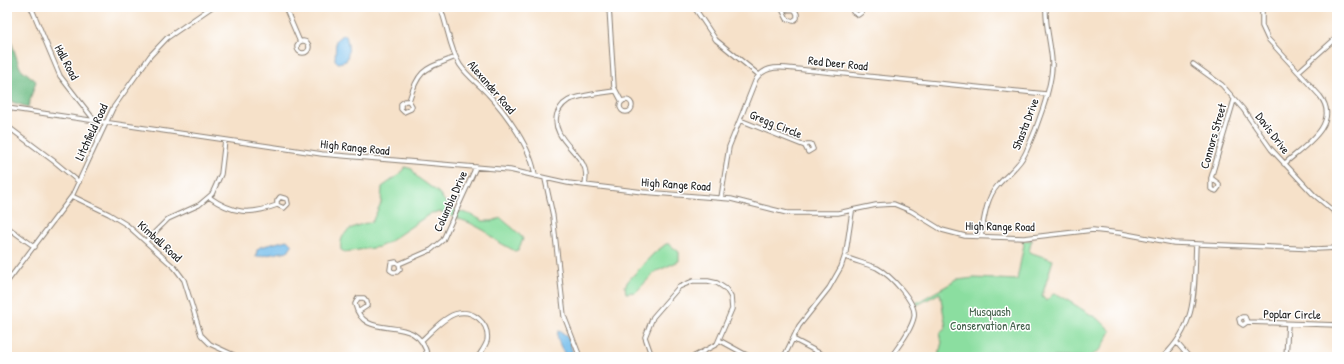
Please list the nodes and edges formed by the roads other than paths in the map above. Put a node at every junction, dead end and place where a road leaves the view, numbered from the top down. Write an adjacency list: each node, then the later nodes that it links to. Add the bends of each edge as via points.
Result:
1 (30, 7): 25 (street, Hall Road, via 60,76)
2 (212, 7): 26 (street, Litchfield Road, via 158,46 113,108)
3 (285, 7): 13 (street)
4 (440, 7): 14 (street, Alexander Road)
5 (609, 7): 18 (street)
6 (694, 7): 17 (street, via 716,40)
7 (852, 7): 8 (street, via 852,12 856,15 862,12)
8 (862, 7)
9 (1046, 7): 19 (street, Shasta Drive, via 1052,62)
10 (1262, 7): 16 (street, via 1261,20 1266,37)
11 (782, 8): 11 (street, via 788,20 793,21 797,18 798,14 794,10)
12 (1337, 37): 16 (street)
13 (300, 42)
14 (456, 57): 21 (street, via 421,73); 32 (street, Alexander Road, via 464,71 490,96 519,136 533,163)
15 (1193, 64): 20 (street, Davis Drive, via 1222,85)
16 (1298, 72): 30 (street, via 1323,101 1327,115 1319,132)
17 (759, 75): 19 (street, Red Deer Road, via 771,68 786,68); 24 (street)
18 (615, 91): 22 (street); 36 (street, via 572,99 562,106 557,114 556,125 560,134 585,168)
19 (1046, 94): 44 (street, Shasta Drive, via 1024,155 992,194)
20 (1234, 100): 30 (street, Davis Drive); 33 (street, Connors Street)
21 (409, 101)
22 (622, 102)
23 (7, 108): 25 (street, High Range Road)
24 (740, 120): 29 (street, Gregg Circle); 39 (street, via 729,148)
25 (95, 121): 26 (street, High Range Road)
26 (106, 123): 28 (street, High Range Road); 35 (street, Litchfield Road)
27 (7, 126): 35 (street)
28 (225, 140): 31 (street, High Range Road, via 362,158); 38 (street, via 221,174)
29 (805, 146)
30 (1284, 164): 42 (street, Davis Drive, via 1317,198)
31 (476, 167): 32 (street, High Range Road, via 510,170); 50 (street, Columbia Drive, via 446,236 438,246)
32 (535, 176): 34 (street, High Range Road)
33 (1211, 178)
34 (545, 179): 36 (street, High Range Road); 63 (street, via 554,224 564,316)
35 (79, 182): 37 (street, Litchfield Road)
36 (585, 185): 39 (street, High Range Road)
37 (72, 196): 45 (street, Kimball Road, via 120,220); 47 (street, Litchfield Road)
38 (209, 196): 40 (street, via 229,209 240,212 265,210); 45 (street, via 199,205 168,218)
39 (721, 198): 41 (street, High Range Road, via 787,213)
40 (277, 205)
41 (852, 212): 44 (street, High Range Road, via 870,206 894,204 911,210 948,232); 49 (street)
42 (1337, 214)
43 (7, 227): 47 (street)
44 (981, 236): 46 (street, High Range Road, via 1030,237 1093,230 1165,243)
45 (146, 241): 60 (street, Kimball Road, via 184,280 198,330 203,338)
46 (1196, 244): 48 (street, High Range Road, via 1298,249); 59 (street, via 1193,305 1187,325)
47 (35, 247): 51 (street, Litchfield Road)
48 (1337, 248)
49 (845, 257): 56 (street, via 832,283 799,326); 69 (street, via 883,272 909,298 915,310 914,319)
50 (399, 264)
51 (7, 282)
52 (358, 312): 58 (street, via 362,319 370,324 406,330)
53 (1247, 322): 54 (street, Poplar Circle)
54 (1288, 324): 55 (street, Poplar Circle); 72 (street)
55 (1337, 325)
56 (793, 339): 67 (street); 68 (street)
57 (719, 340): 64 (street, via 732,309 729,295 724,287 717,283 693,281 674,291 650,321 646,337); 65 (street, via 713,347); 66 (street)
58 (421, 341): 61 (street); 62 (street, via 452,315 470,313 482,322 487,333 485,345)
59 (1177, 343): 70 (street); 71 (street)
60 (238, 357)
61 (428, 357)
62 (478, 357)
63 (580, 357)
64 (652, 357)
65 (693, 357)
66 (750, 357)
67 (784, 357)
68 (827, 357)
69 (891, 357)
70 (1163, 357)
71 (1188, 357)
72 (1286, 357)

